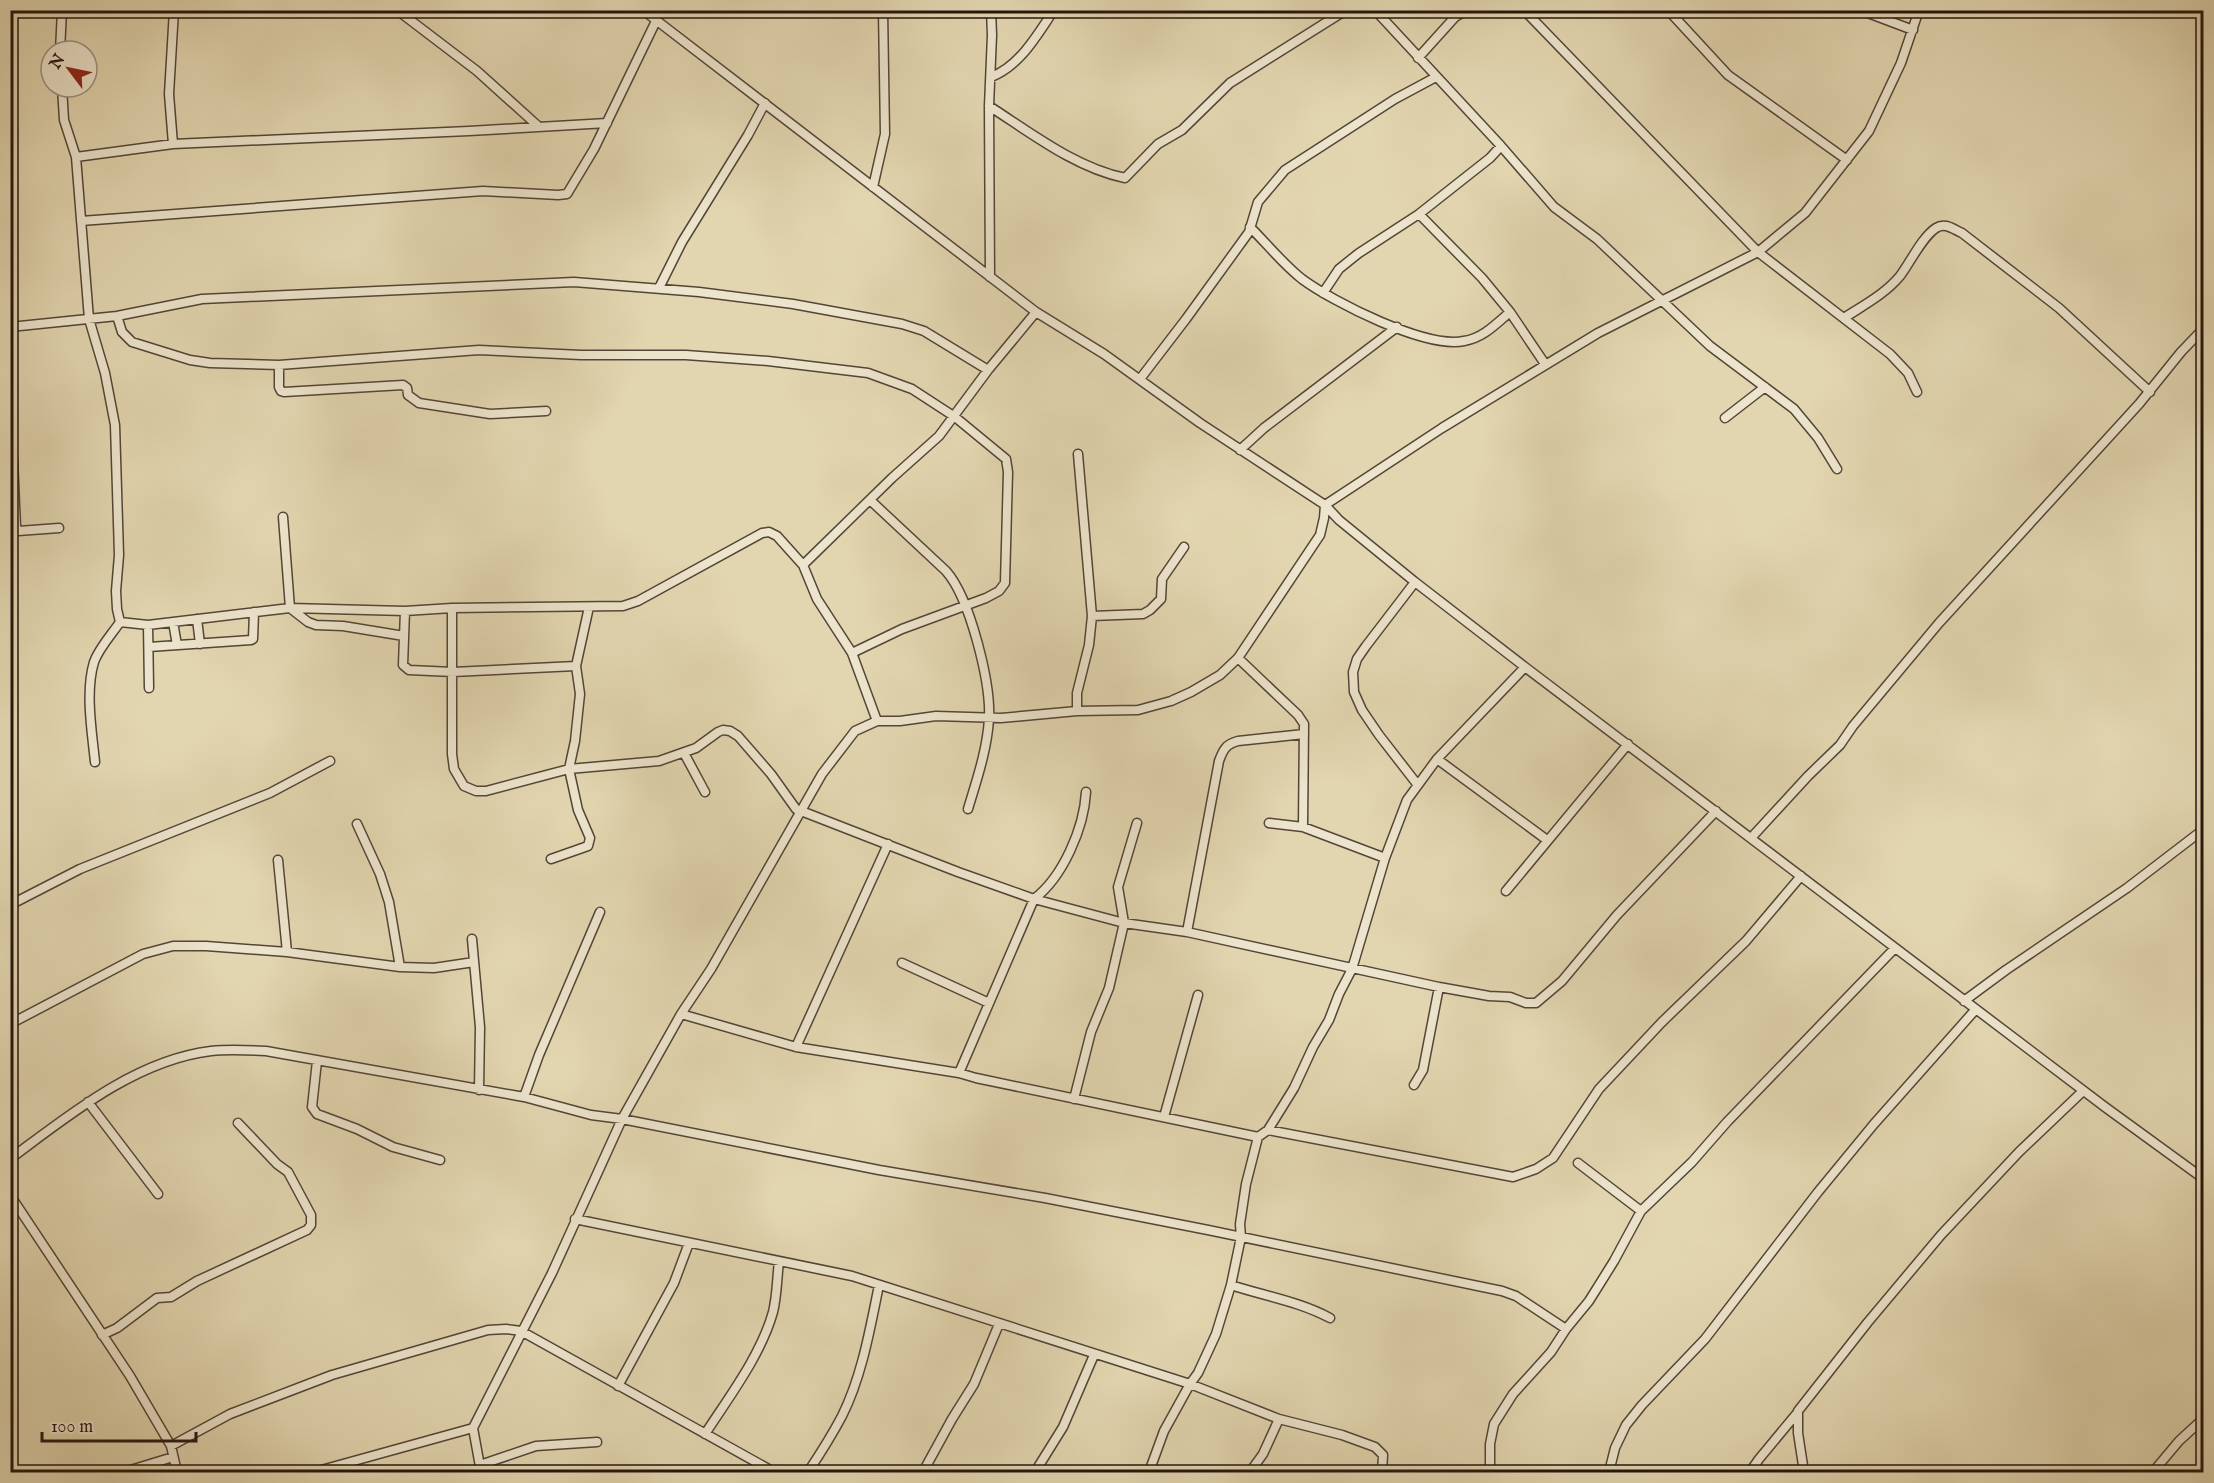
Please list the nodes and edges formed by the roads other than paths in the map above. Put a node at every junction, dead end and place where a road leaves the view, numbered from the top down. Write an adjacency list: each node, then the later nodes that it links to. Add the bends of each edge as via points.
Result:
1 (62, 10): 17 (street)
2 (174, 10): 26 (street, via 170,94)
3 (397, 10): 25 (street, via 477,71)
4 (643, 10): 15 (street)
5 (883, 10): 30 (street, via 885,134)
6 (991, 10): 19 (street)
7 (1054, 10): 19 (street, via 1020,56 1004,72)
8 (1346, 10): 23 (street, via 1230,83 1182,130 1158,144 1125,178 1079,161)
9 (1375, 10): 18 (street)
10 (1467, 10): 18 (street, via 1455,17)
11 (1524, 10): 34 (street)
12 (1668, 10): 29 (street, via 1728,75)
13 (1860, 10): 16 (street)
14 (1919, 10): 16 (street)
15 (656, 21): 22 (street); 24 (street)
16 (1913, 30): 29 (street, via 1869,131)
17 (61, 39)
18 (1418, 58): 20 (street)
19 (991, 77): 23 (street)
20 (1436, 77): 27 (street); 33 (street, via 1285,170 1258,202)
21 (63, 99): 28 (street, via 64,120)
22 (765, 103): 30 (street); 36 (street)
23 (989, 106): 35 (street)
24 (607, 123): 25 (street); 32 (street, via 567,194 483,191)
25 (538, 126): 26 (street)
26 (173, 144): 28 (street)
27 (1501, 146): 31 (street); 38 (street, via 1554,207 1597,239)
28 (76, 157): 32 (street)
29 (1847, 160): 34 (street, via 1805,213)
30 (873, 187): 35 (street)
31 (1419, 214): 37 (street, via 1339,269); 40 (street)
32 (81, 221): 43 (street)
33 (1250, 227): 37 (street); 50 (street)
34 (1758, 252): 38 (street); 42 (street)
35 (990, 277): 39 (street)
36 (659, 288): 41 (street, via 574,282 214,298); 49 (street, via 794,304 902,324 924,331)
37 (1323, 293): 45 (street)
38 (1663, 301): 47 (street); 51 (street, via 1710,346)
39 (1036, 312): 49 (street); 50 (street)
40 (1510, 312): 45 (street, via 1483,334 1462,342 1422,338); 47 (street)
41 (117, 316): 43 (street); 48 (street, via 122,332 132,342 150,348 210,363)
42 (1844, 318): 52 (street, via 1890,354 1908,373); 53 (street, via 1887,290 1931,233 1942,225 1949,226 2059,308)
43 (89, 319): 44 (street); 77 (street, via 115,425 119,555 116,591)
44 (10, 327)
45 (1397, 327): 58 (street)
46 (2204, 328): 53 (street)
47 (1545, 364): 62 (street)
48 (279, 365): 54 (street, via 279,387 284,392 404,385 408,395 419,403 490,414); 55 (street, via 479,350 768,361 868,373 912,389)
49 (988, 370): 55 (street)
50 (1140, 379): 58 (street)
51 (1765, 387): 56 (street); 60 (street, via 1794,409)
52 (1917, 392)
53 (2150, 392): 112 (street, via 1939,623 1840,745)
54 (546, 411)
55 (955, 417): 61 (street); 68 (street, via 1006,459 1008,465 1005,583 999,591)
56 (1725, 418)
57 (10, 448): 64 (street, via 18,531)
58 (1240, 450): 62 (street)
59 (1078, 454): 75 (street)
60 (1837, 469)
61 (870, 500): 66 (street); 68 (street, via 955,580)
62 (1325, 505): 67 (street); 86 (street, via 1320,535)
63 (283, 517): 70 (street)
64 (59, 528)
65 (1184, 547): 75 (street, via 1162,579 1161,599 1150,610 1143,614)
66 (803, 565): 69 (street, via 777,536 762,533 638,601 622,606); 85 (street, via 817,599)
67 (1415, 582): 88 (street); 101 (street, via 1362,652 1353,672 1354,692 1362,710)
68 (967, 605): 85 (street); 92 (street, via 980,654)
69 (589, 607): 71 (street); 87 (street)
70 (290, 608): 72 (street); 74 (street); 80 (street, via 308,622)
71 (452, 608): 73 (street); 89 (street)
72 (342, 610): 73 (street); 80 (street)
73 (405, 611): 81 (street)
74 (254, 612): 76 (street); 82 (street, via 253,639)
75 (1092, 616): 91 (street)
76 (197, 619): 78 (street); 82 (street)
77 (120, 622): 79 (street); 99 (street, via 98,654 92,676)
78 (173, 622): 79 (street); 83 (street)
79 (148, 625): 84 (street)
80 (343, 626): 81 (street)
81 (404, 636): 89 (street, via 403,665 409,670)
82 (200, 644): 83 (street)
83 (177, 645): 84 (street)
84 (149, 647): 90 (street)
85 (852, 652): 93 (street)
86 (1238, 658): 91 (street, via 1220,675 1171,701 1138,710); 94 (street, via 1298,715 1304,724)
87 (576, 666): 89 (street); 100 (street, via 580,694)
88 (1525, 668): 95 (street); 97 (street)
89 (453, 672): 100 (street, via 452,754 454,769 464,786 486,791)
90 (149, 688)
91 (1077, 711): 92 (street)
92 (989, 717): 93 (street); 104 (street, via 984,756)
93 (877, 721): 105 (street, via 855,731)
94 (1304, 734): 110 (street); 124 (street, via 1238,741 1228,744 1223,751)
95 (1628, 744): 106 (street); 113 (street)
96 (684, 753): 100 (street, via 659,761); 102 (street); 105 (street, via 718,732 730,731)
97 (1437, 759): 101 (street); 113 (street)
98 (330, 761): 121 (street, via 270,793 80,869)
99 (94, 762)
100 (569, 769): 116 (street, via 590,842)
101 (1417, 784): 115 (street)
102 (705, 792)
103 (1086, 792): 120 (street, via 1074,842 1052,881)
104 (968, 809)
105 (800, 811): 114 (street); 137 (street, via 711,969)
106 (1716, 811): 112 (street); 132 (street, via 1617,915 1562,981 1536,1003)
107 (1269, 822): 110 (street)
108 (1137, 823): 123 (street, via 1118,887)
109 (357, 824): 130 (street, via 389,902)
110 (1303, 827): 115 (street)
111 (2204, 829): 134 (street, via 2127,888)
112 (1751, 838): 118 (street)
113 (1548, 840): 119 (street)
114 (888, 844): 120 (street); 139 (street)
115 (1385, 858): 131 (street)
116 (551, 859)
117 (278, 860): 127 (street)
118 (1801, 876): 126 (street); 151 (street, via 1746,941 1599,1089 1553,1158 1536,1169 1514,1177)
119 (1506, 891)
120 (1034, 899): 123 (street); 135 (street)
121 (10, 905)
122 (600, 912): 145 (street)
123 (1124, 923): 124 (street); 146 (street, via 1109,988 1091,1032)
124 (1187, 932): 131 (street)
125 (472, 939): 128 (street)
126 (1896, 948): 134 (street); 159 (street)
127 (287, 952): 130 (street); 138 (street, via 173,946 143,954)
128 (474, 962): 130 (street, via 434,968); 143 (street, via 480,1027)
129 (902, 963): 135 (street)
130 (400, 967)
131 (1352, 969): 132 (street); 151 (street, via 1294,1088)
132 (1439, 987): 142 (street, via 1423,1070)
133 (1198, 995): 148 (street)
134 (1964, 1000): 136 (street)
135 (989, 1003): 141 (street)
136 (1976, 1009): 144 (street); 194 (street, via 1818,1192 1706,1339 1631,1419 1615,1448)
137 (681, 1014): 139 (street); 149 (street)
138 (10, 1024)
139 (796, 1047): 141 (street)
140 (316, 1061): 143 (street); 147 (street, via 266,1051 208,1051 126,1079); 154 (street, via 312,1107 317,1113 393,1147)
141 (959, 1073): 146 (street)
142 (1414, 1085)
143 (479, 1090): 145 (street)
144 (2084, 1090): 156 (street); 174 (street, via 1941,1235)
145 (524, 1097): 149 (street)
146 (1074, 1099): 148 (street)
147 (88, 1102): 153 (street); 157 (street)
148 (1164, 1117): 152 (street)
149 (622, 1119): 160 (street); 161 (street)
150 (238, 1123): 170 (street, via 288,1172 311,1215 311,1225 171,1297 157,1299)
151 (1268, 1130): 152 (street)
152 (1258, 1137): 161 (street, via 1246,1184)
153 (10, 1159)
154 (440, 1160)
155 (1578, 1163): 159 (street)
156 (2204, 1179)
157 (158, 1194)
158 (10, 1195): 170 (street)
159 (1641, 1211): 168 (street, via 1614,1262)
160 (575, 1219): 162 (street); 169 (street)
161 (1241, 1237): 164 (street); 168 (street, via 1502,1291)
162 (689, 1243): 163 (street); 173 (street, via 674,1283)
163 (779, 1261): 165 (street); 178 (street, via 773,1312 759,1346)
164 (1231, 1284): 166 (street, via 1291,1301); 172 (street, via 1216,1334)
165 (879, 1285): 167 (street); 187 (street, via 851,1393)
166 (1330, 1318)
167 (999, 1324): 171 (street); 188 (street, via 974,1384)
168 (1566, 1329): 193 (street, via 1494,1424)
169 (521, 1331): 173 (street); 177 (street); 180 (street, via 488,1330 332,1375 230,1414)
170 (102, 1335): 180 (street)
171 (1094, 1355): 172 (street); 189 (street, via 1063,1427)
172 (1190, 1384): 176 (street); 190 (street, via 1164,1431)
173 (618, 1386): 178 (street)
174 (1798, 1411): 195 (street); 196 (street)
175 (2204, 1418): 197 (street)
176 (1279, 1419): 191 (street); 192 (street, via 1375,1447 1383,1455)
177 (473, 1428): 182 (street); 185 (street)
178 (705, 1434): 186 (street)
179 (597, 1442): 182 (street, via 536,1446)
180 (171, 1446): 181 (street)
181 (173, 1457): 183 (street); 184 (street)
182 (480, 1469)
183 (124, 1473)
184 (177, 1473)
185 (314, 1473)
186 (774, 1473)
187 (808, 1473)
188 (923, 1473)
189 (1035, 1473)
190 (1149, 1473)
191 (1250, 1473)
192 (1382, 1473)
193 (1490, 1473)
194 (1609, 1473)
195 (1750, 1473)
196 (1803, 1473)
197 (2153, 1473)

